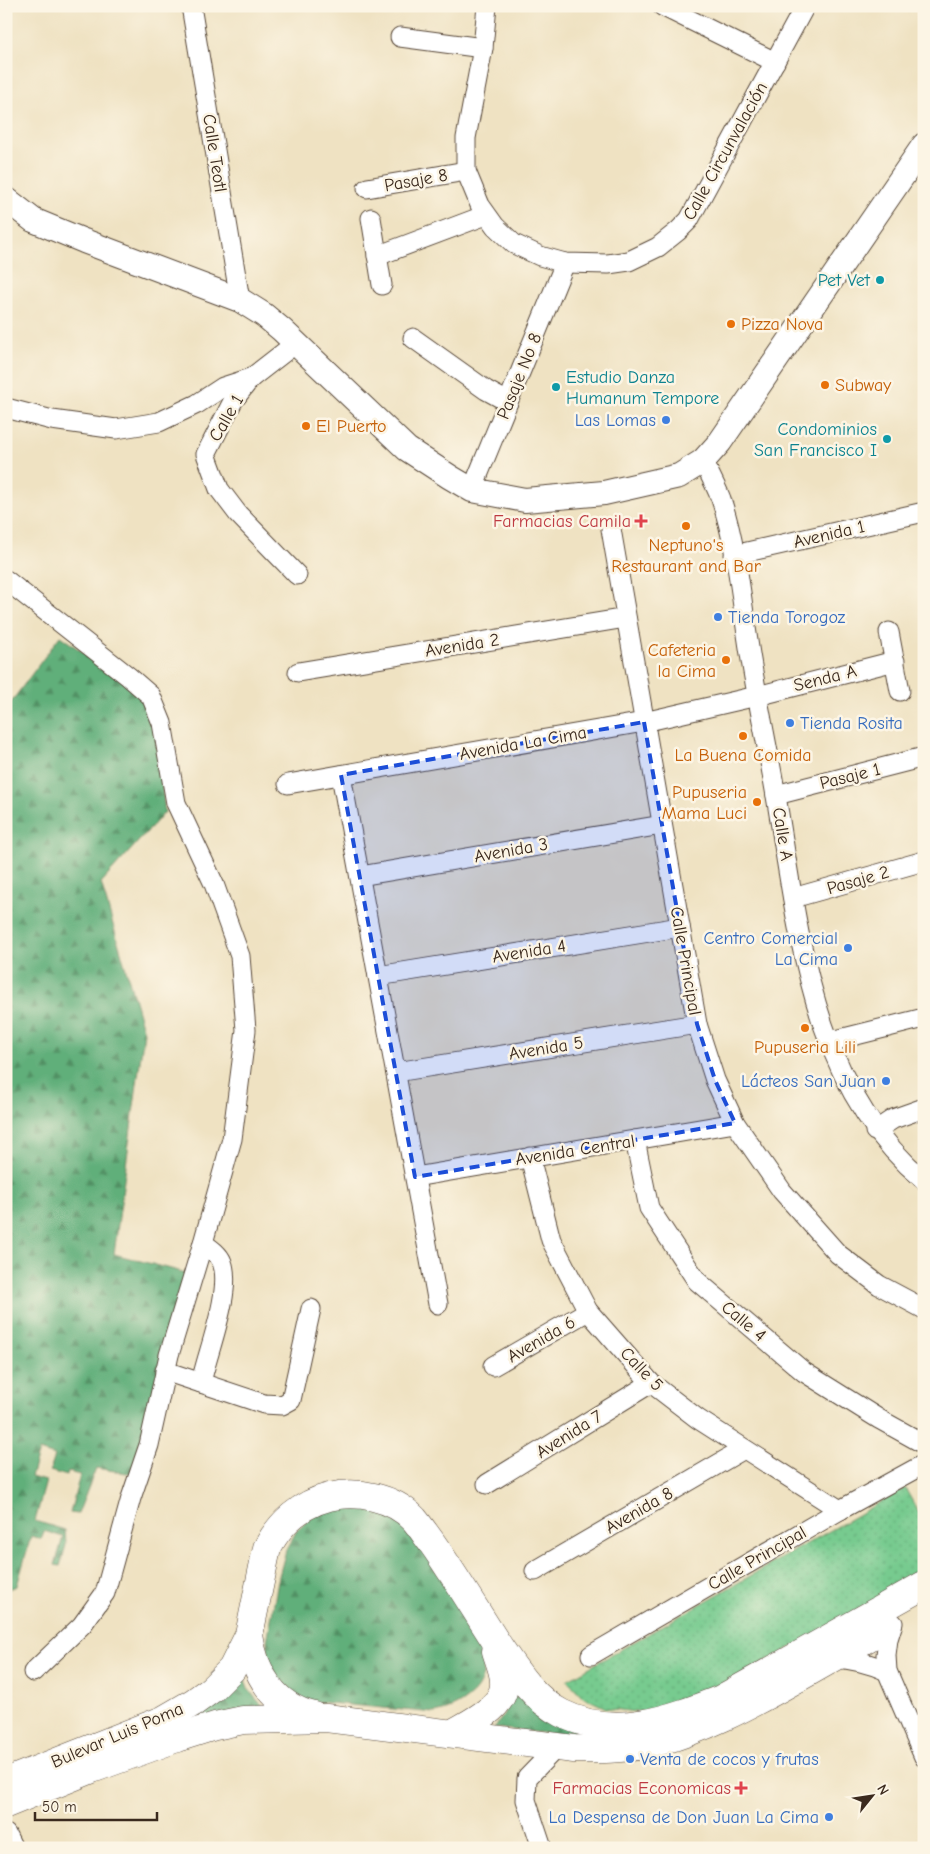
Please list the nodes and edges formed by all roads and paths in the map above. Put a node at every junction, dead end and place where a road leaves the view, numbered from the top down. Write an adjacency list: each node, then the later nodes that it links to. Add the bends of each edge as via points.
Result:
1 (191, 6): 17 (street, Calle Teotl)
2 (487, 6): 6 (street, Calle Circunvalación)
3 (662, 6): 7 (street)
4 (805, 6): 7 (street, Calle Circunvalación)
5 (400, 37): 6 (street)
6 (483, 48): 9 (street, Calle Circunvalación, via 466,138)
7 (775, 62): 15 (street, Calle Circunvalación, via 689,220 678,231 658,247 629,261)
8 (924, 146): 23 (main road, via 720,442)
9 (466, 171): 10 (street, Pasaje 8); 12 (street, Calle Circunvalación)
10 (367, 188)
11 (6, 199): 17 (main road, via 33,220)
12 (486, 215): 14 (street); 15 (street, Calle Circunvalación, via 514,244)
13 (371, 218): 14 (street)
14 (377, 256): 16 (street)
15 (565, 263): 21 (street, Pasaje No 8)
16 (382, 285)
17 (240, 300): 19 (main road, via 264,315)
18 (413, 338): 21 (street)
19 (296, 343): 20 (street, Calle 1); 24 (main road, via 407,448)
20 (251, 378): 22 (street, via 223,387 159,422 116,429 52,420); 28 (street, Calle 1, via 233,401 206,454 218,489)
21 (508, 402): 24 (street, Pasaje No 8)
22 (6, 408)
23 (703, 461): 24 (main road, via 679,476 604,493 525,500); 27 (street, Calle A, via 721,499)
24 (472, 490)
25 (924, 512): 27 (street, Avenida 1)
26 (611, 529): 30 (street, Calle Principal)
27 (734, 555): 35 (street, Calle A)
28 (297, 575)
29 (6, 580): 58 (street, via 150,696 162,722 176,803 214,884 240,956 246,1030 239,1092 232,1140)
30 (626, 618): 33 (street, Avenida 2); 36 (street, Calle Principal)
31 (889, 632): 32 (street)
32 (895, 661): 34 (street); 35 (street, Senda A)
33 (298, 672)
34 (900, 691)
35 (757, 696): 36 (street, Avenida La Cima); 40 (street, Calle A)
36 (644, 722): 38 (street, Avenida La Cima); 41 (street, Calle Principal)
37 (924, 757): 40 (street, Pasaje 1)
38 (341, 775): 39 (street, Avenida La Cima); 43 (street)
39 (288, 784)
40 (776, 794): 44 (street, Calle A)
41 (662, 824): 43 (street, Avenida 3); 45 (street, Calle Principal)
42 (924, 861): 44 (street, Pasaje 2)
43 (360, 876): 46 (street)
44 (793, 898): 49 (street, Calle A, via 811,985)
45 (680, 927): 46 (street, Avenida 4); 48 (street, Calle Principal)
46 (378, 976): 50 (street)
47 (924, 1018): 49 (street)
48 (697, 1024): 50 (street, Avenida 5); 52 (street, Calle Principal, via 715,1080)
49 (828, 1042): 53 (street, Calle A)
50 (396, 1072): 56 (street)
51 (924, 1108): 53 (street, via 893,1119)
52 (735, 1123): 54 (street, Avenida Central); 59 (street, Calle Principal, via 782,1191 838,1254 879,1285)
53 (875, 1131): 57 (street, Calle A, via 904,1164)
54 (635, 1140): 55 (street, Avenida Central); 67 (street, Calle 4, via 650,1208 697,1281 804,1372)
55 (530, 1157): 56 (street, Avenida Central); 62 (street, Calle 5, via 551,1240)
56 (415, 1177): 60 (street)
57 (924, 1180)
58 (204, 1243): 64 (street); 65 (street, via 216,1252 222,1262 225,1285)
59 (921, 1301)
60 (438, 1304)
61 (311, 1309): 65 (street, via 291,1400 282,1405 264,1404)
62 (588, 1311): 63 (street, Avenida 6); 66 (street, Calle 5)
63 (493, 1366)
64 (165, 1371): 65 (street); 81 (street, via 149,1445 105,1593 82,1625)
65 (202, 1383)
66 (651, 1383): 68 (street, Calle 5); 70 (street, Avenida 7)
67 (924, 1444)
68 (744, 1449): 71 (street, Calle 5); 72 (street, Avenida 8)
69 (924, 1464): 71 (street, Calle Principal)
70 (487, 1484)
71 (840, 1510): 78 (street, Calle Principal)
72 (535, 1571)
73 (924, 1585): 76 (highway, via 721,1699 645,1724 593,1725 550,1707 519,1676)
74 (924, 1604): 75 (highway, Bulevar Luis Poma)
75 (893, 1623): 79 (highway, Bulevar Luis Poma); 80 (street, via 886,1655)
76 (489, 1630): 77 (highway, Bulevar Luis Poma, via 413,1518 390,1503 358,1494 335,1496 309,1504 278,1529 267,1548); 83 (highway, via 501,1667 504,1691 488,1711)
77 (249, 1635): 82 (highway, via 256,1665 272,1691 297,1709); 86 (highway, Bulevar Luis Poma, via 232,1669 194,1702 163,1720)
78 (591, 1655)
79 (834, 1658): 80 (street, via 870,1663); 84 (highway, Bulevar Luis Poma, via 708,1725 668,1739 598,1749)
80 (887, 1671): 85 (street)
81 (33, 1672)
82 (326, 1718): 83 (highway, Bulevar Luis Poma); 87 (highway, Bulevar Luis Poma, via 243,1720 215,1726 92,1769)
83 (453, 1733): 84 (highway, Bulevar Luis Poma)
84 (557, 1747): 90 (street, via 527,1778 526,1800)
85 (924, 1757)
86 (9, 1782)
87 (6, 1804)
88 (6, 1834): 89 (street)
89 (13, 1848)
90 (542, 1848)

